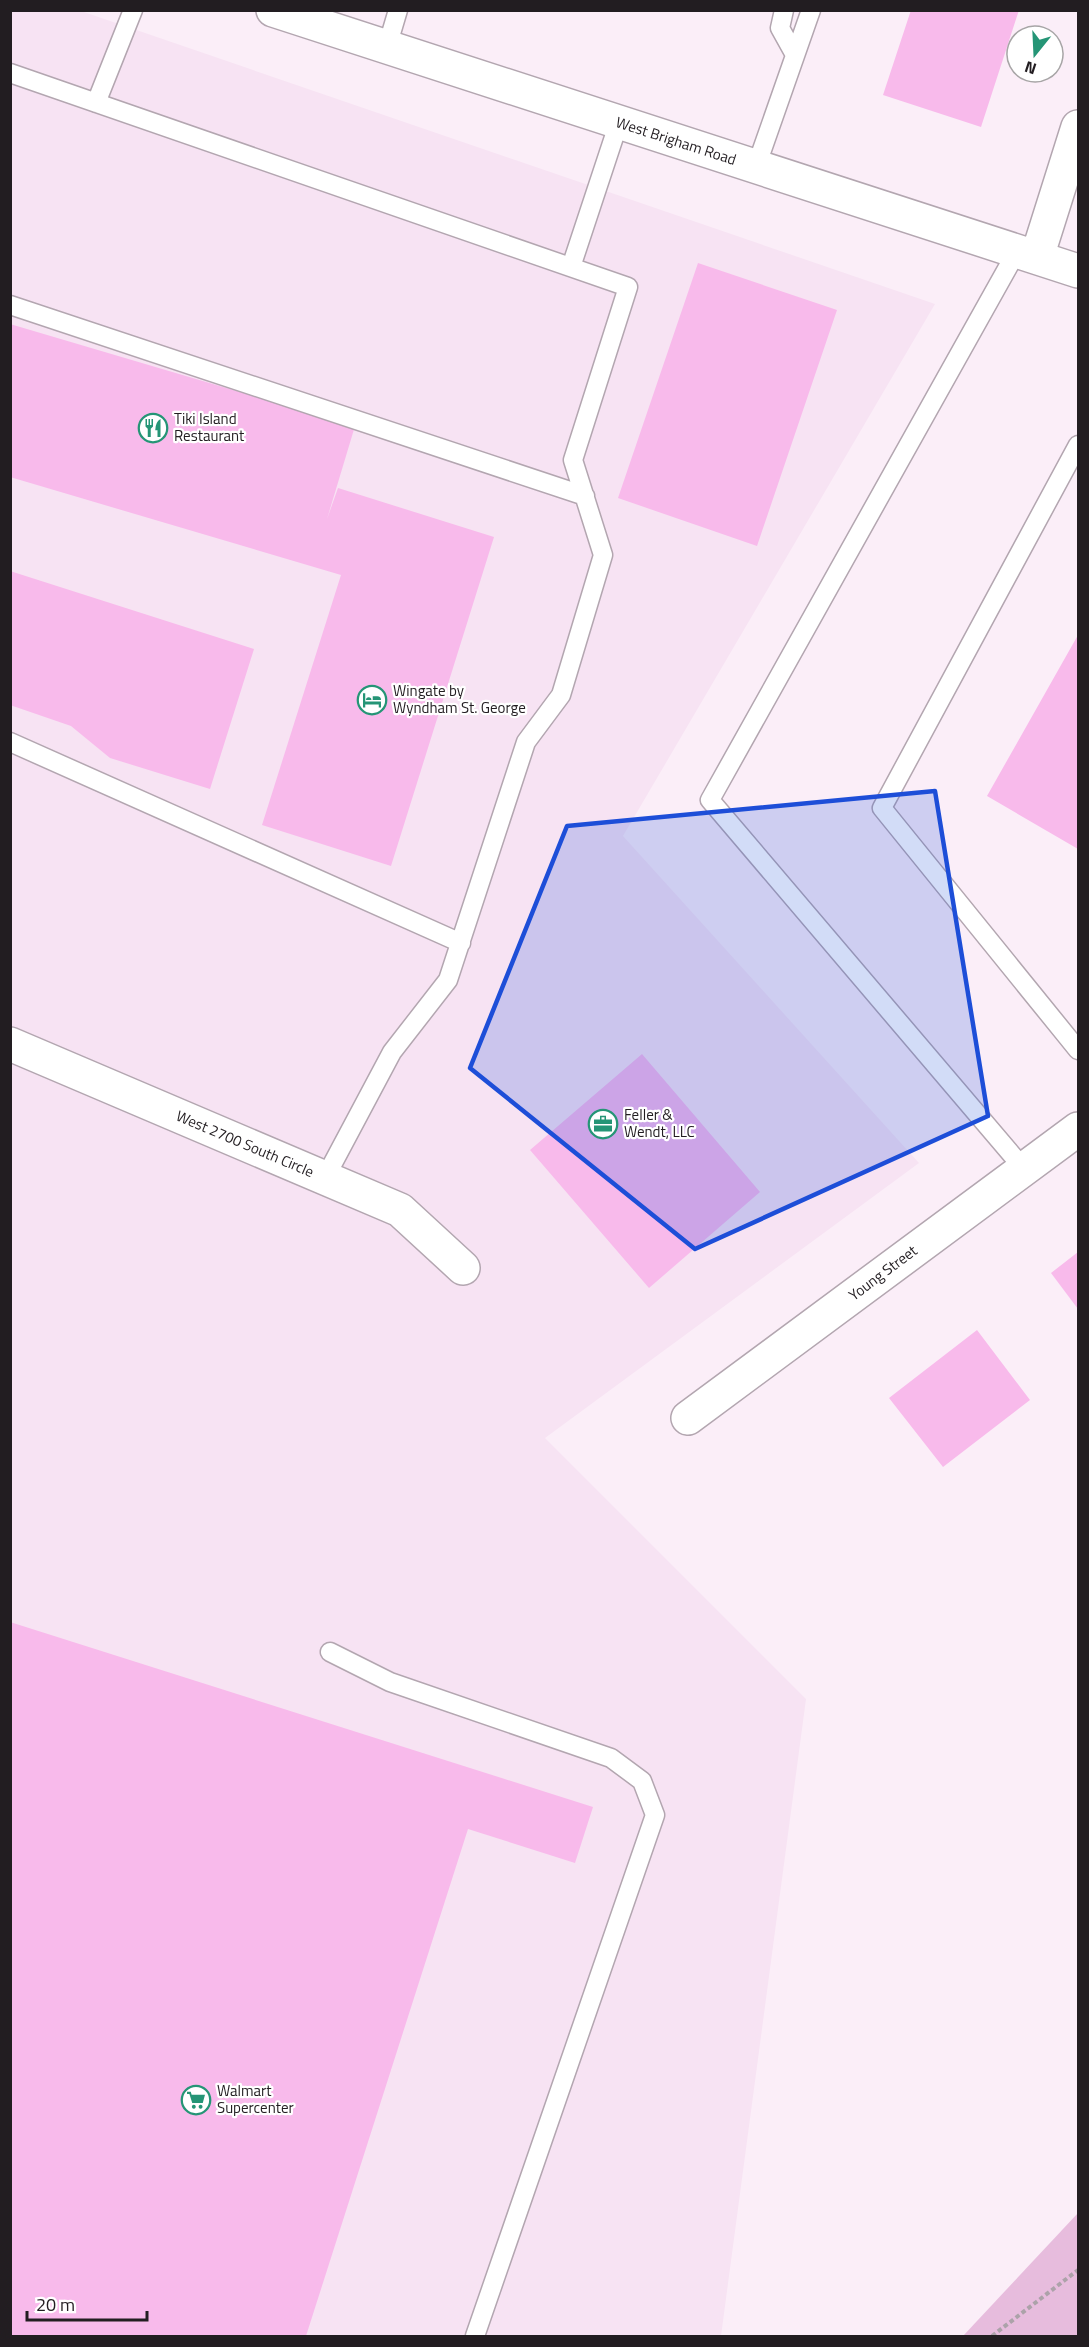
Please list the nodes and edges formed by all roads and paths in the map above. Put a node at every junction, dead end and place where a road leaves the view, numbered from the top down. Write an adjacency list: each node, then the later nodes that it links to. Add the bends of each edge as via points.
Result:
1 (133, 10): 9 (lane)
2 (273, 10): 6 (street, West Brigham Road)
3 (398, 10): 6 (lane)
4 (784, 10): 7 (lane, via 780,28)
5 (811, 10): 7 (lane)
6 (387, 47): 10 (street, West Brigham Road)
7 (795, 55): 12 (lane)
8 (12, 70): 9 (lane)
9 (96, 103): 14 (lane)
10 (619, 122): 12 (street, West Brigham Road); 14 (lane)
11 (1078, 127): 13 (street)
12 (756, 167): 13 (street, West Brigham Road)
13 (1027, 254): 15 (street, West Brigham Road); 24 (lane, via 710,800)
14 (571, 267): 18 (lane, via 628,286 573,460)
15 (1078, 271)
16 (10, 305): 18 (lane)
17 (1078, 445): 22 (lane, via 882,808)
18 (585, 496): 20 (lane, via 603,555 561,695 526,742)
19 (10, 742): 20 (lane)
20 (460, 942): 25 (lane, via 448,980 392,1052)
21 (10, 1044): 25 (street, West 2700 South Circle)
22 (1078, 1050)
23 (1078, 1129): 24 (street, Young Street)
24 (1024, 1169): 27 (street, Young Street)
25 (325, 1178): 26 (street, West 2700 South Circle, via 400,1210)
26 (463, 1268)
27 (688, 1418)
28 (330, 1652): 30 (lane, via 390,1682 611,1758 642,1781 655,1815)
29 (1078, 2270): 31 (path)
30 (475, 2337)
31 (992, 2337)

